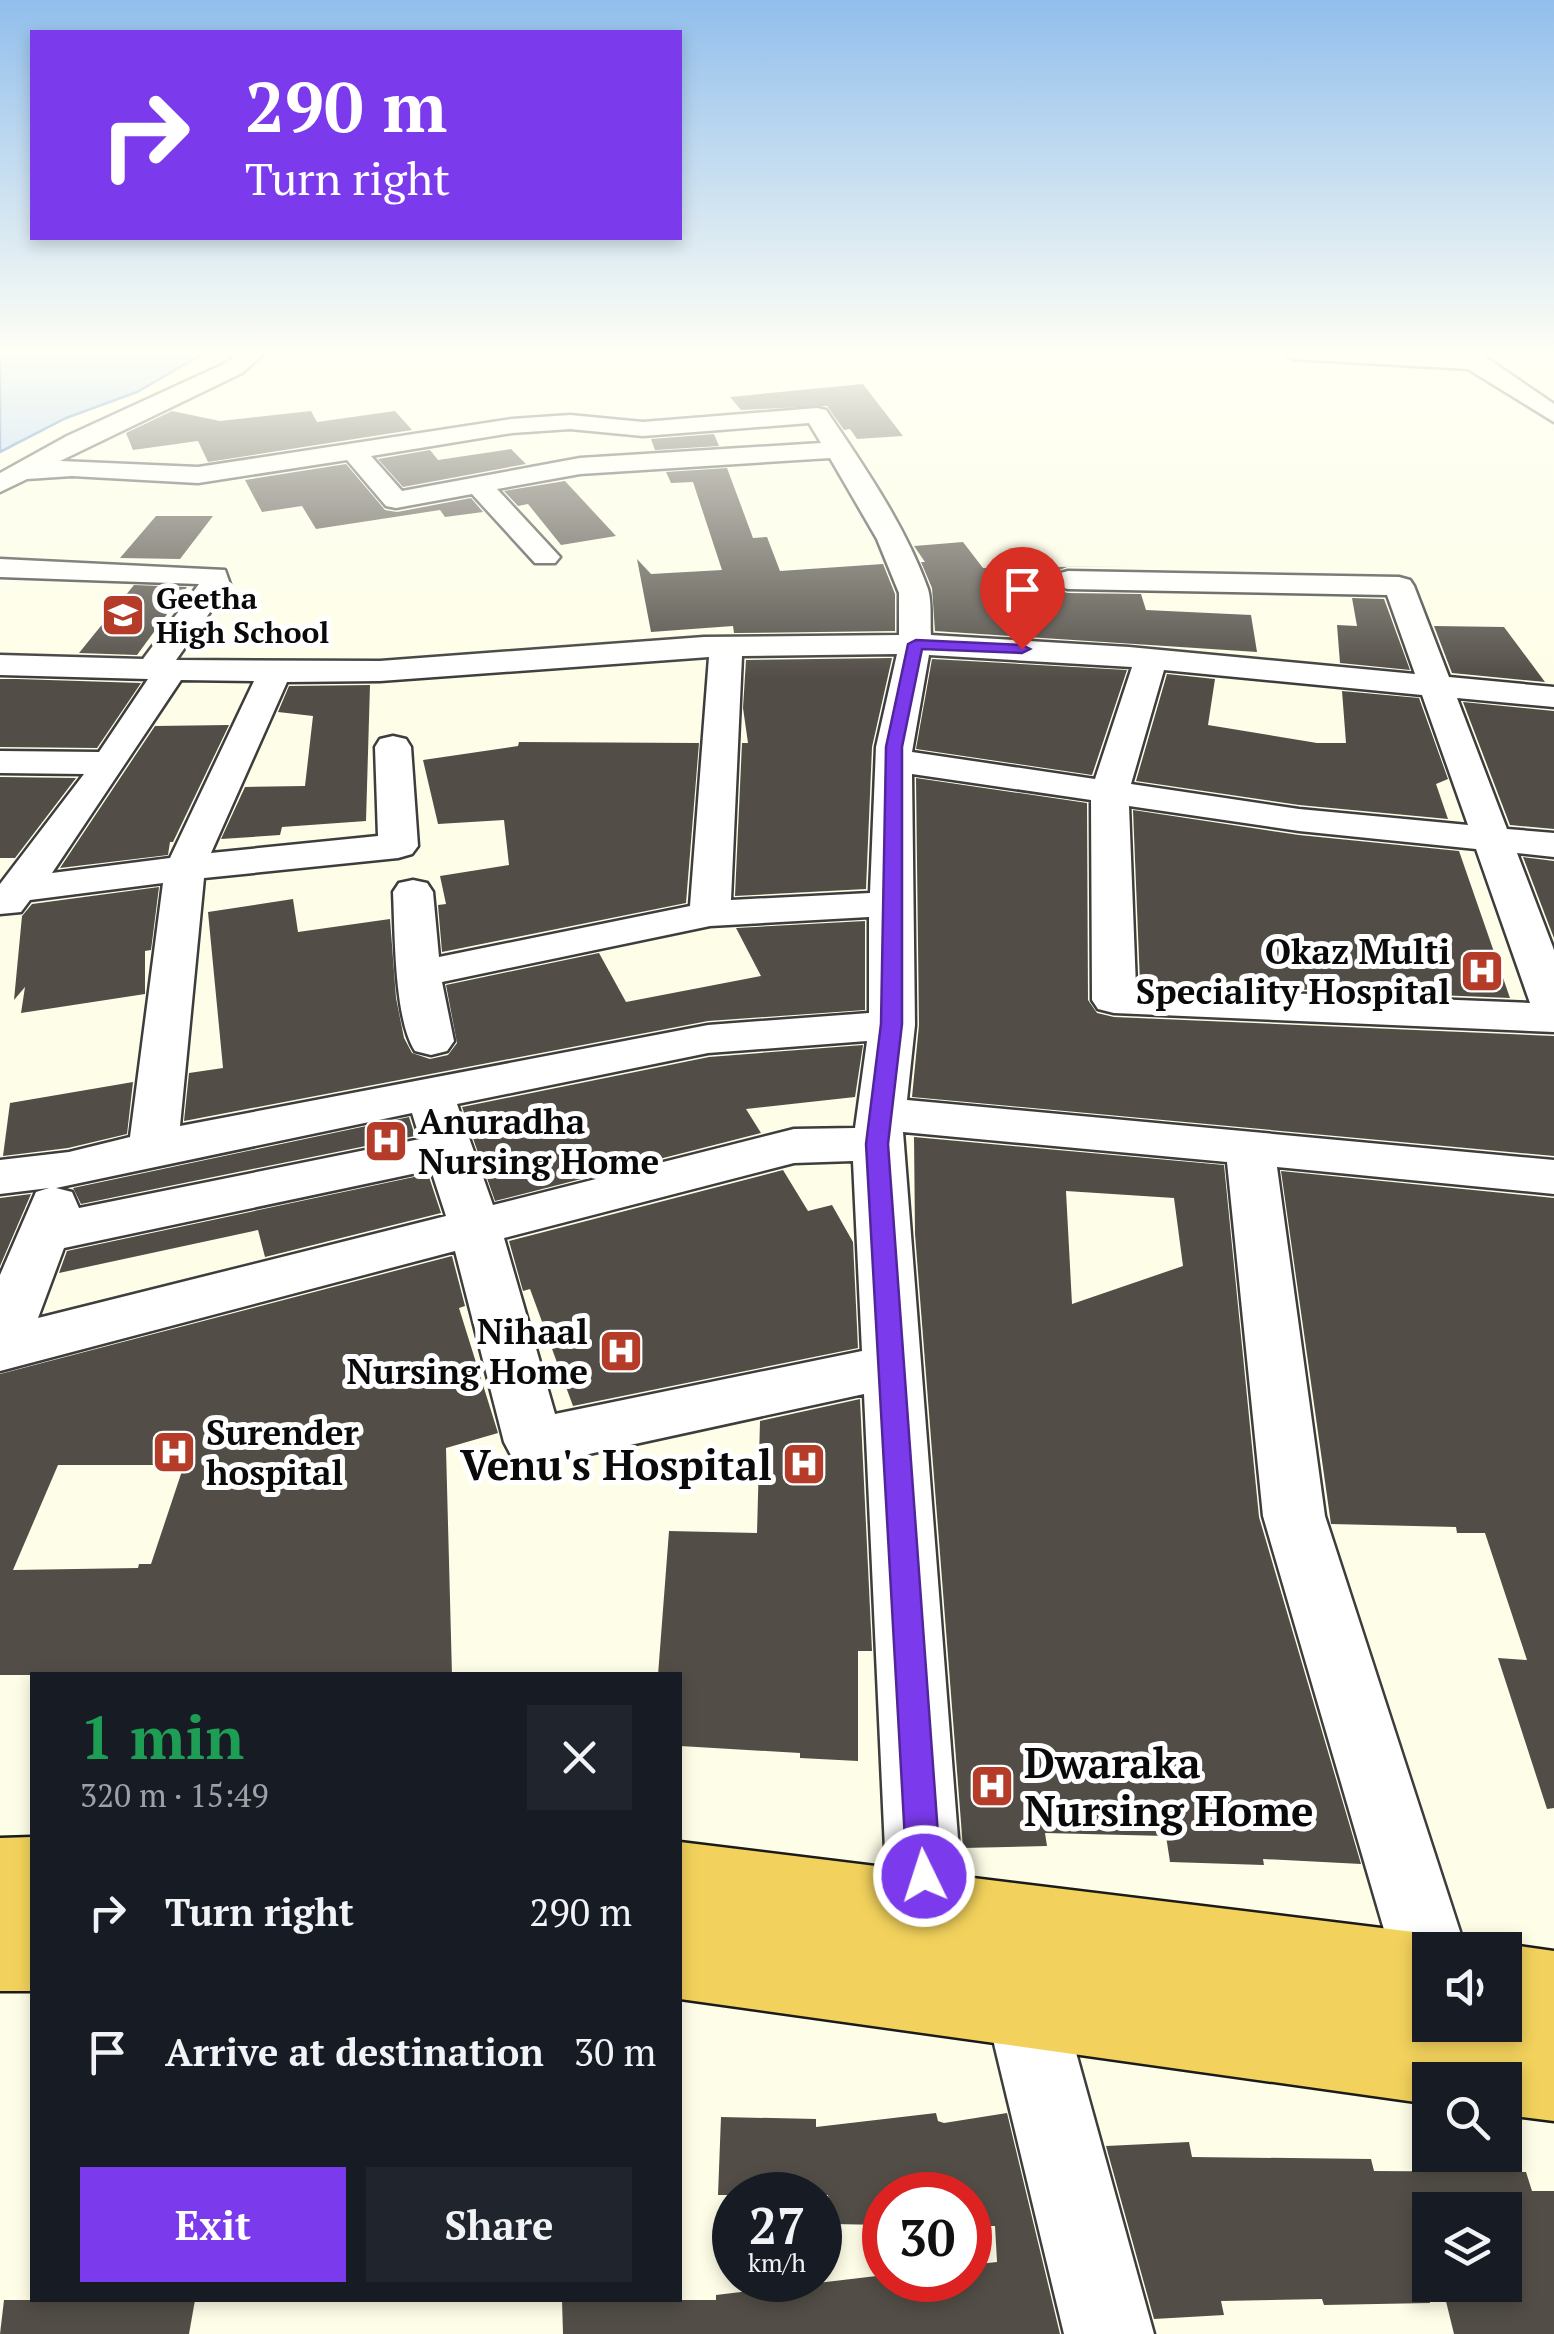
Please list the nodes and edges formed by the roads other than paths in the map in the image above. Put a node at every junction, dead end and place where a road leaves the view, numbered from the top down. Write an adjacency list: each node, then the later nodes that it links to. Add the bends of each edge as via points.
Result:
1 (40, 461): 6 (street)
2 (293, 461): 6 (street, via 198,475 110,468)
3 (362, 461): 7 (street, via 396,500)
4 (663, 461): 7 (street, via 580,466)
5 (847, 461): 11 (street, via 914,592)
6 (10, 478)
7 (478, 485): 8 (street)
8 (545, 557)
9 (0, 568): 15 (street, via 214,576)
10 (1068, 580): 17 (street, via 1399,586)
11 (916, 644): 12 (street); 13 (street); 20 (street)
12 (726, 646): 16 (street, via 407,670); 30 (street)
13 (1151, 659): 17 (street); 23 (street)
14 (0, 665): 15 (street)
15 (161, 670): 16 (street); 22 (street)
16 (275, 672): 26 (street)
17 (1438, 688): 18 (street); 24 (street)
18 (1554, 697)
19 (393, 747): 26 (street, via 398,846)
20 (894, 760): 23 (street); 29 (street)
21 (0, 762): 22 (street)
22 (110, 763): 27 (street)
23 (1110, 791): 24 (street, via 1299,820); 33 (street, via 1114,1000)
24 (1490, 839): 25 (street); 32 (street)
25 (1554, 845)
26 (184, 868): 27 (street); 37 (street)
27 (12, 888)
28 (413, 892): 31 (street)
29 (890, 904): 30 (street); 34 (street)
30 (710, 914): 31 (street)
31 (419, 974): 35 (street)
32 (1554, 1008)
33 (1554, 1018)
34 (892, 1024): 35 (street); 36 (street)
35 (430, 1066): 37 (street); 39 (street)
36 (880, 1129): 38 (street); 43 (street); 46 (street)
37 (153, 1148): 40 (street)
38 (1250, 1148): 42 (street); 51 (street, via 1294,1516)
39 (446, 1150): 43 (street); 44 (street)
40 (70, 1170): 41 (street); 44 (street)
41 (0, 1177)
42 (1554, 1177)
43 (475, 1226): 45 (street); 46 (street, via 534,1442)
44 (42, 1234): 45 (street)
45 (0, 1347)
46 (888, 1367): 50 (street)
47 (30, 1878): 48 (highway)
48 (0, 1879)
49 (682, 1883): 50 (highway)
50 (926, 1914): 55 (highway)
51 (1422, 1932)
52 (0, 1949): 53 (highway)
53 (30, 1949)
54 (682, 1956): 58 (highway)
55 (1412, 1975)
56 (1522, 1989): 57 (highway)
57 (1554, 1994)
58 (1023, 2002): 59 (highway); 60 (street)
59 (1554, 2077)
60 (1110, 2334)

